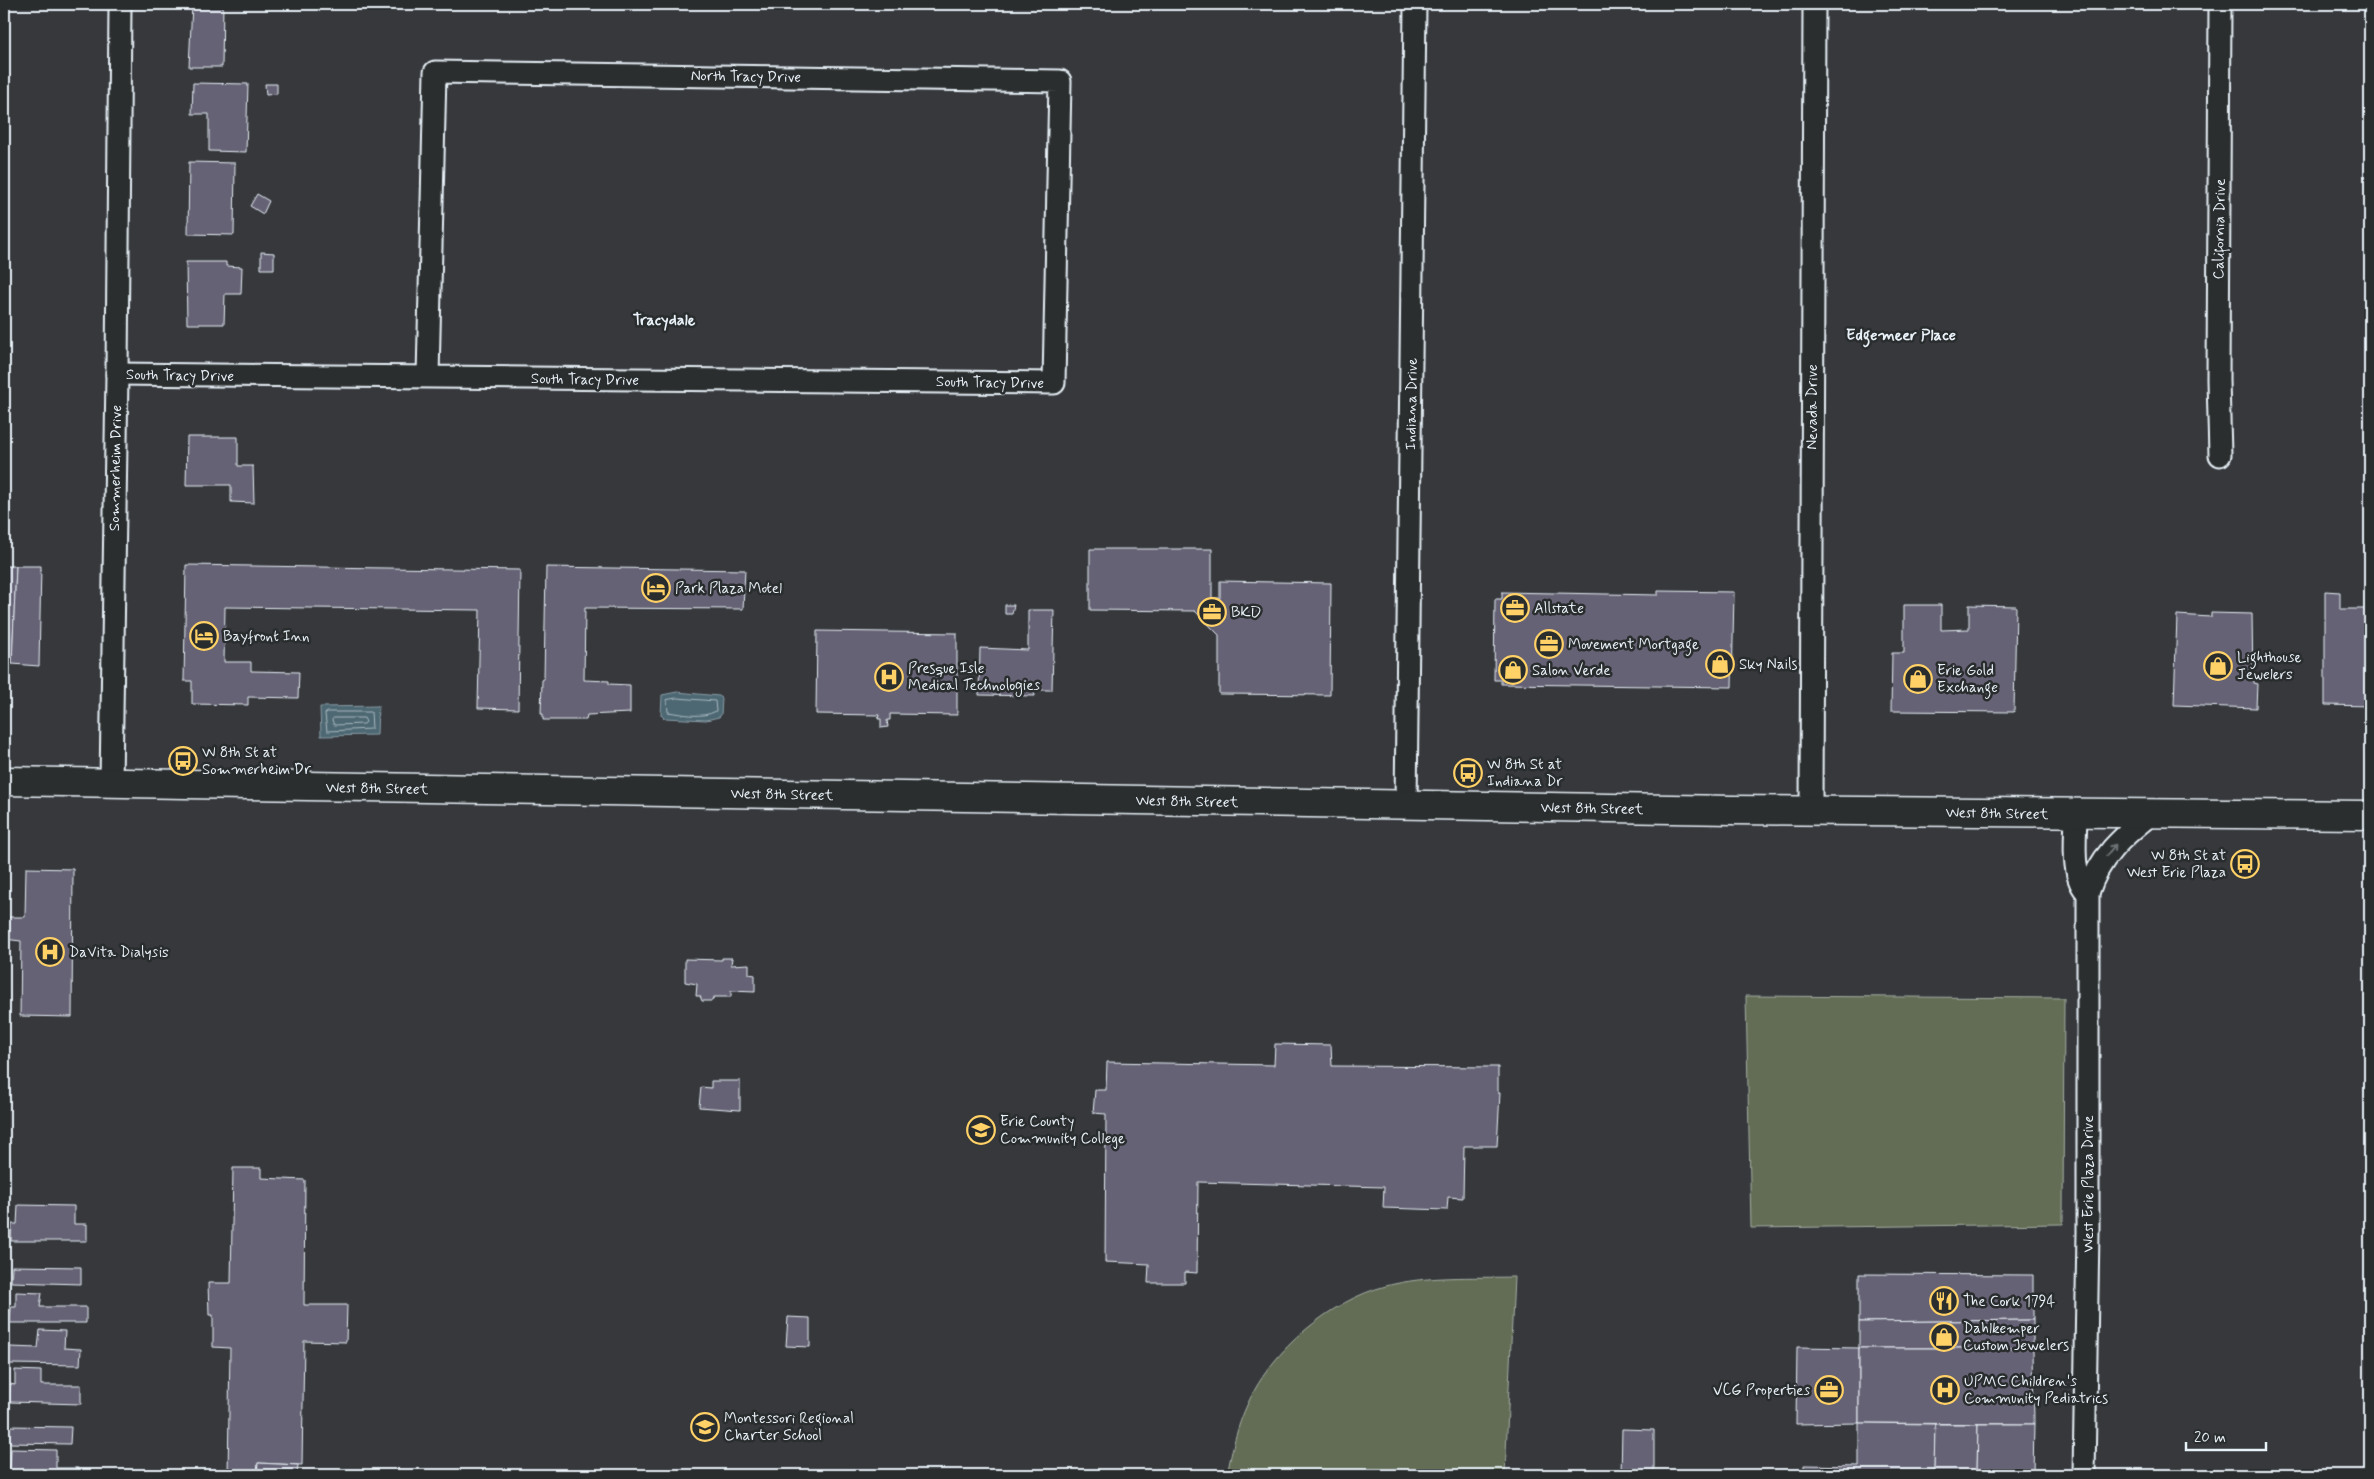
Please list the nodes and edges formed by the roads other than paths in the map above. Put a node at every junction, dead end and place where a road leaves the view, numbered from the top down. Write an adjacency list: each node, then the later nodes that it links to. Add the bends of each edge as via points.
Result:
1 (120, 4): 5 (street, Sommerheim Drive)
2 (1415, 4): 11 (street, Indiana Drive)
3 (1814, 4): 12 (street, Nevada Drive)
4 (2220, 4): 8 (street, California Drive)
5 (117, 374): 6 (street, South Tracy Drive); 10 (street, Sommerheim Drive)
6 (428, 377): 7 (street, South Tracy Drive); 7 (street, North Tracy Drive, via 435,72 1060,81)
7 (1054, 383)
8 (2220, 455)
9 (4, 781): 10 (main road, West 8th Street)
10 (111, 783): 11 (main road, West 8th Street)
11 (1406, 804): 12 (main road, West 8th Street)
12 (1811, 811): 13 (main road, West 8th Street)
13 (2076, 814): 14 (main road, West 8th Street); 16 (street, West Erie Plaza Drive, via 2077,876)
14 (2150, 815): 15 (main road, West 8th Street); 16 (street, West Erie Plaza Drive, one-way to 14, via 2108,852)
15 (2370, 815)
16 (2088, 893): 17 (street, West Erie Plaza Drive)
17 (2084, 1475)

